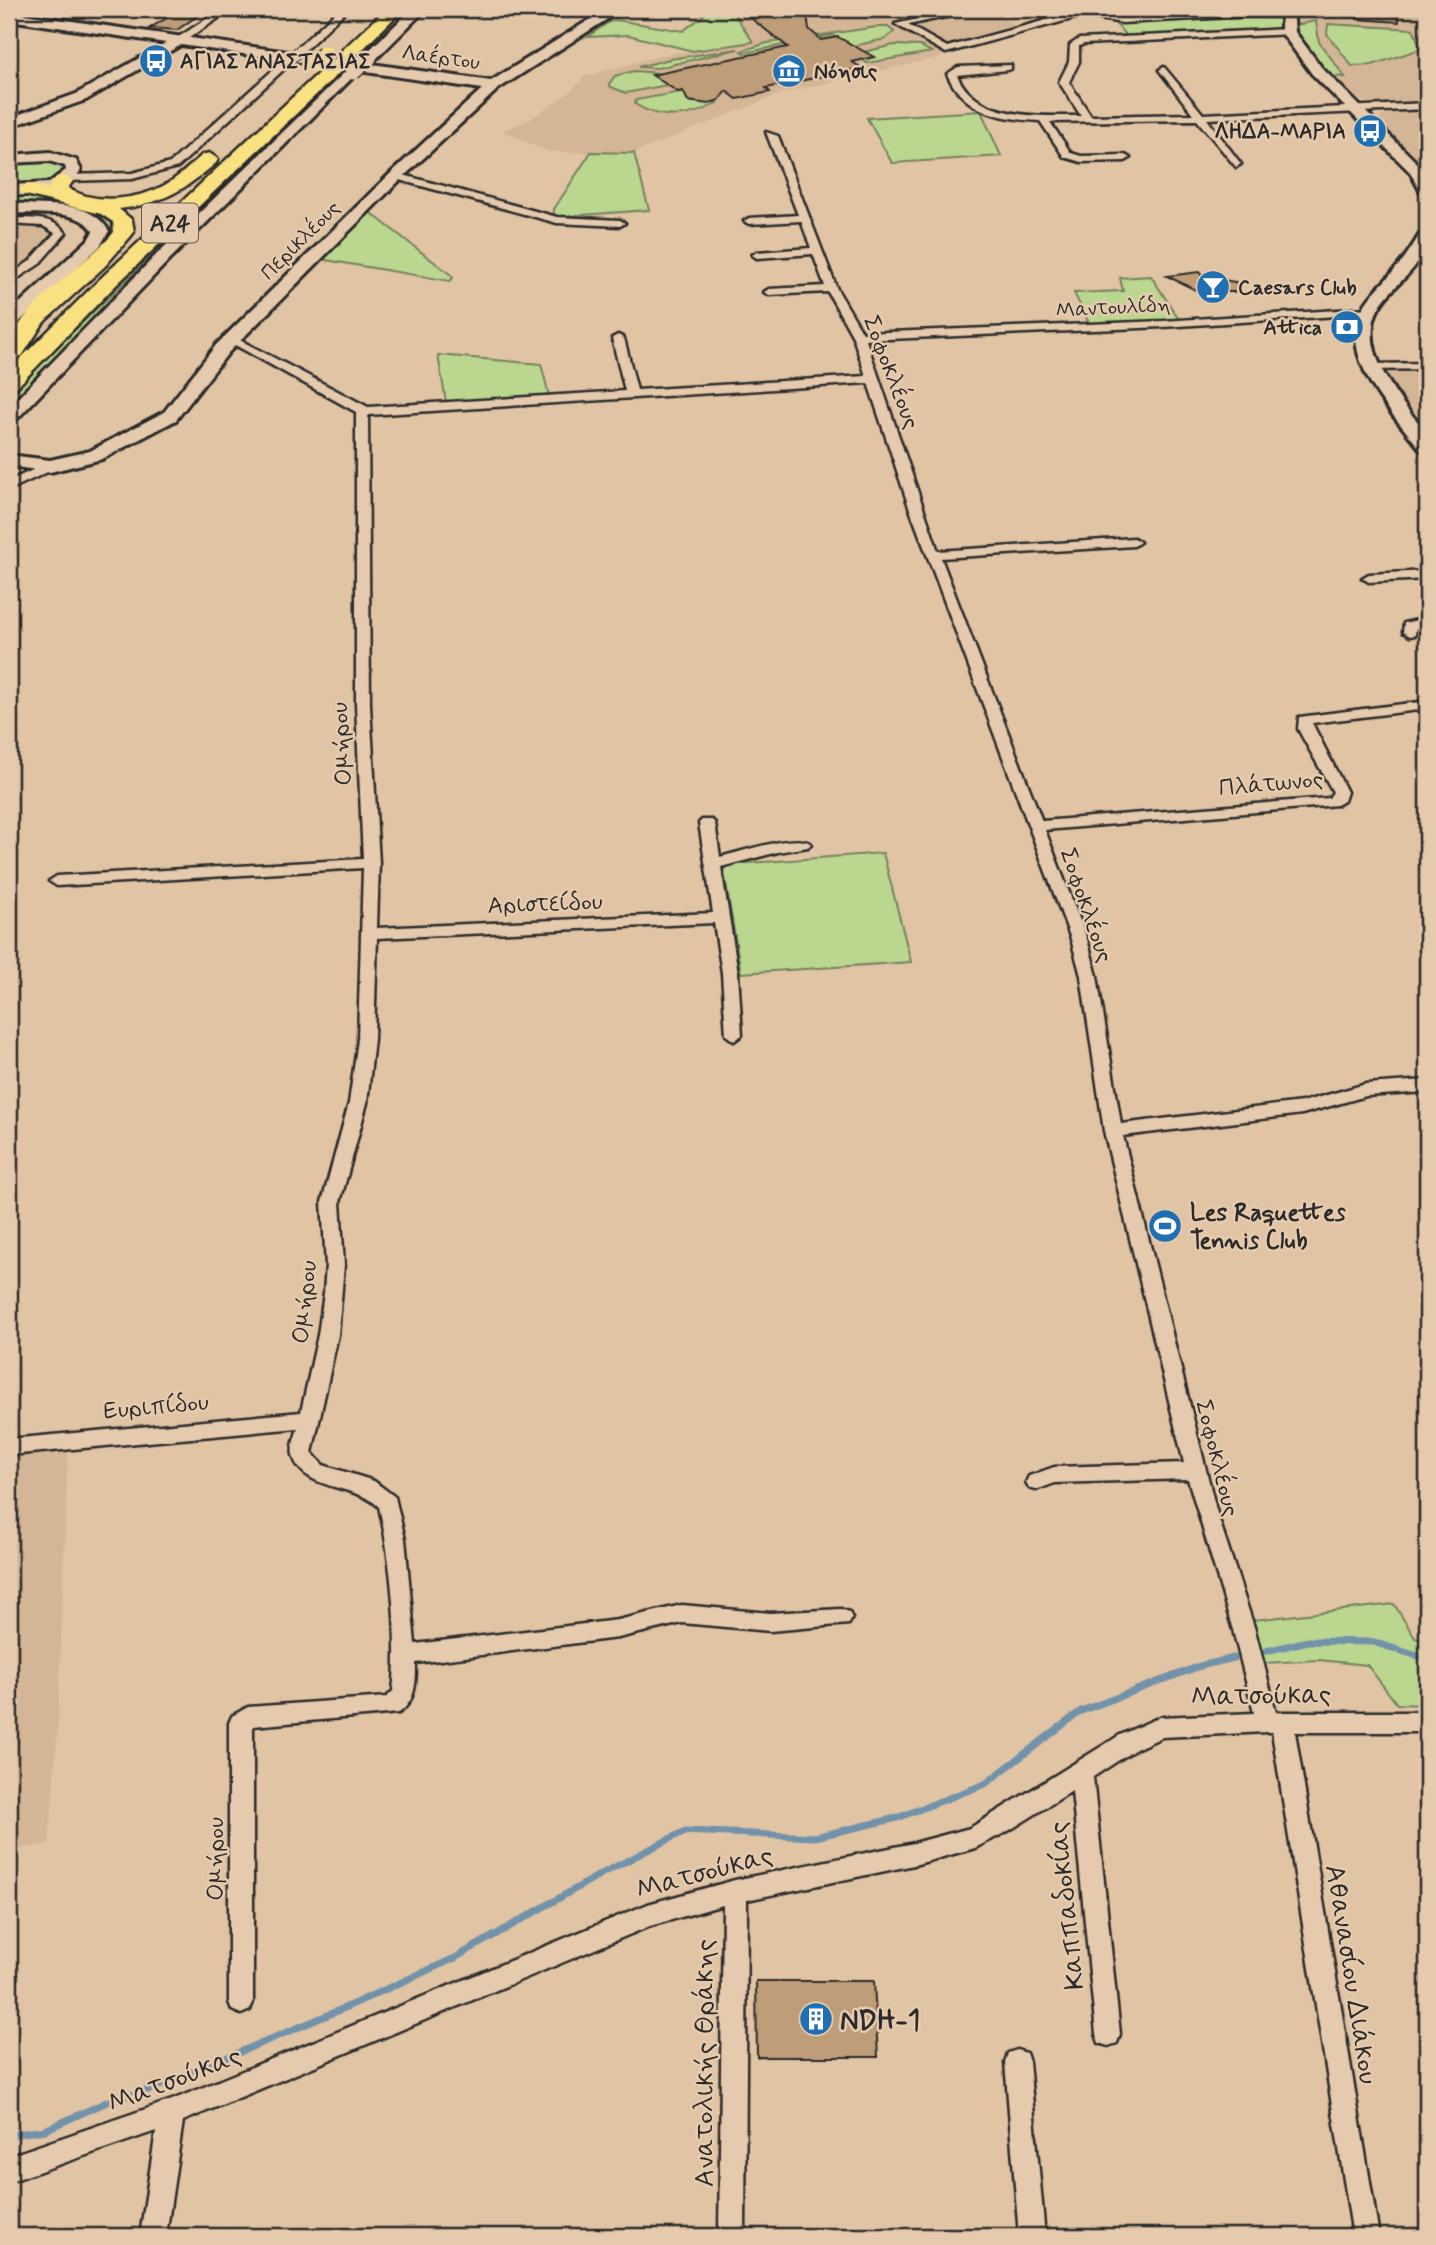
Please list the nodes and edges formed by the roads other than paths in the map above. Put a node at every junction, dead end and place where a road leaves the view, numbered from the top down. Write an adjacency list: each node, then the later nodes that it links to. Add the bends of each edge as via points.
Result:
1 (228, 9): 12 (street)
2 (344, 9): 31 (street, bridge, via 178,163 145,175)
3 (374, 9): 13 (highway, Α24)
4 (395, 9): 13 (highway, Α24)
5 (419, 9): 13 (street, bridge, via 369,58)
6 (616, 9): 16 (street, Περικλέους)
7 (940, 9): 8 (street, via 951,15 900,26 946,50 1086,12 1122,20)
8 (1250, 11): 9 (street)
9 (1287, 12): 11 (street)
10 (9, 16): 12 (street, Λαέρτου)
11 (1288, 32): 19 (street, via 1317,71); 22 (street, via 1077,43 1064,82)
12 (180, 40): 16 (street, Λαέρτου); 23 (street, via 81,97)
13 (334, 63): 17 (highway, Α24); 52 (highway, Α24); 56 (street, via 166,256)
14 (1008, 67): 21 (street, via 958,70 952,74 953,80 972,104)
15 (1164, 70): 20 (street)
16 (493, 86): 30 (street, Περικλέους)
17 (282, 96): 31 (highway, via 163,194 130,202 94,202 60,193 58,186); 52 (highway, Α24)
18 (1427, 106): 19 (street)
19 (1359, 110): 20 (street); 33 (street, via 1416,170)
20 (1199, 117): 22 (street); 29 (street)
21 (1044, 119): 22 (street); 27 (street, via 1068,155)
22 (1088, 119)
23 (9, 123)
24 (769, 134): 35 (street, Σοφοκλέους, via 779,146)
25 (9, 152): 26 (street)
26 (29, 156): 28 (street); 31 (street, via 58,157 71,163)
27 (1125, 158)
28 (9, 159)
29 (1236, 164)
30 (396, 176): 38 (street, via 557,220); 49 (street, Περικλέους)
31 (69, 177): 32 (street)
32 (16, 191): 52 (highway, via 108,210 122,220 124,232 19,340)
33 (1427, 191)
34 (9, 207): 46 (street, via 79,213 93,219 101,231 94,243)
35 (805, 218): 37 (street); 40 (street, Σοφοκλέους)
36 (9, 220): 42 (street, via 44,223 61,233 34,263)
37 (749, 221)
38 (620, 223)
39 (1427, 235): 45 (street)
40 (817, 251): 41 (street); 43 (street, Σοφοκλέους)
41 (757, 256)
42 (9, 281)
43 (832, 289): 44 (street); 47 (street, Σοφοκλέους)
44 (769, 292)
45 (1368, 312): 47 (street, Μαντουλίδη); 51 (street, via 1363,335)
46 (9, 322)
47 (859, 337): 53 (street, Σοφοκλέους)
48 (618, 338): 54 (street)
49 (227, 345): 55 (street, via 248,348); 59 (street, Περικλέους, via 170,416 96,455)
50 (1427, 366): 51 (street)
51 (1373, 367): 57 (street)
52 (11, 371)
53 (874, 379): 54 (street); 62 (street, Σοφοκλέους)
54 (632, 394): 55 (street)
55 (362, 410): 71 (street, Ομήρου, via 363,705)
56 (9, 417)
57 (1427, 446)
58 (9, 461): 59 (street, Περικλέους)
59 (50, 466): 60 (street)
60 (9, 486)
61 (1135, 542): 62 (street)
62 (934, 555): 69 (street, Σοφοκλέους)
63 (1427, 575): 64 (street)
64 (1369, 578)
65 (1427, 622): 66 (street, via 1409,626)
66 (1410, 632)
67 (1427, 705): 69 (street, Πλάτωνος, via 1304,720 1340,792 1332,802)
68 (707, 823): 72 (street)
69 (1035, 826): 78 (street, Σοφοκλέους, via 1084,955)
70 (803, 844): 72 (street)
71 (371, 863): 73 (street); 75 (street, Ομήρου)
72 (713, 864): 74 (street)
73 (57, 881)
74 (722, 918): 75 (street, Αριστείδου); 76 (street)
75 (369, 933): 79 (street, Ομήρου, via 362,1082 333,1192 333,1293)
76 (734, 1035)
77 (1427, 1086): 78 (street, via 1366,1090 1302,1108)
78 (1113, 1130): 81 (street, Σοφοκλέους)
79 (309, 1419): 80 (street, Ευριπίδου); 84 (street, Ομήρου, via 302,1453 309,1467 367,1485 388,1503)
80 (9, 1447)
81 (1197, 1471): 82 (street, via 1054,1475); 85 (street, Σοφοκλέους, via 1215,1542)
82 (1036, 1482)
83 (841, 1618): 84 (street, via 770,1622 682,1614 618,1629)
84 (404, 1655): 89 (street, Ομήρου, via 404,1689 395,1704 248,1717 240,1723)
85 (1275, 1722): 86 (street, Ματσούκας); 87 (street, Ματσούκας, via 1160,1727); 97 (street, Αθανασίου Διάκου)
86 (1427, 1722)
87 (1081, 1772): 88 (street, Ματσούκας, via 1002,1824 961,1843); 90 (street, Καππαδοκίας)
88 (735, 1891): 92 (street, Ματσούκας, via 648,1915); 95 (street, Ανατολικής Θράκης)
89 (241, 2002)
90 (1108, 2034)
91 (1017, 2062): 96 (street)
92 (172, 2113): 93 (street, Ματσούκας); 94 (street)
93 (9, 2169)
94 (153, 2236)
95 (732, 2236)
96 (1032, 2236)
97 (1366, 2236)

